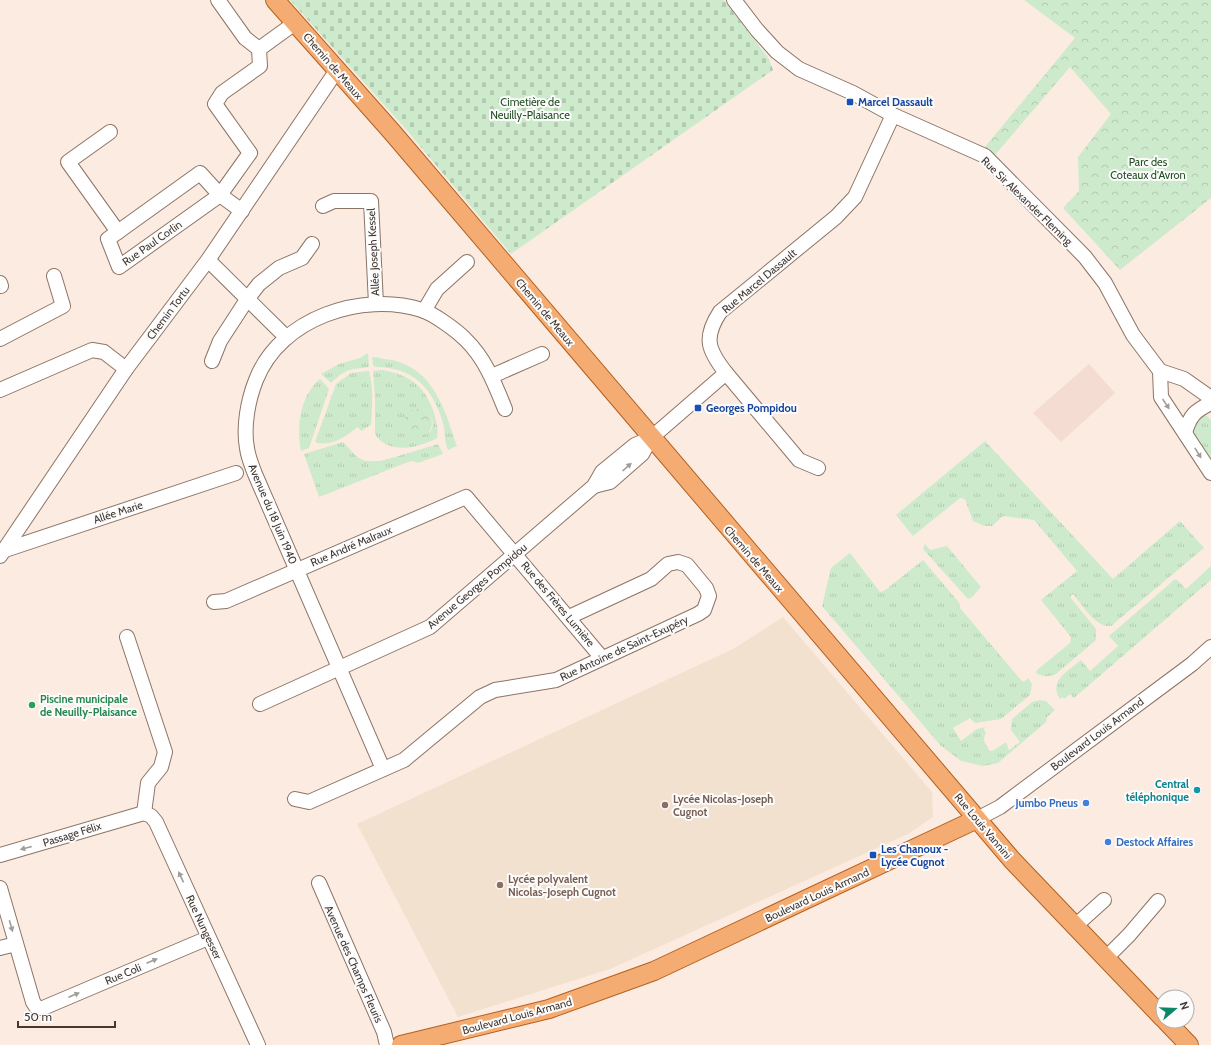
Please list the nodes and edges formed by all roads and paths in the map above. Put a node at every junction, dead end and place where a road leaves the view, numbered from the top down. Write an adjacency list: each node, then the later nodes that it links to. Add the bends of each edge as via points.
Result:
1 (218, 0): 5 (street, via 246,38)
2 (275, 0): 4 (main road, Chemin de Meaux)
3 (734, 0): 7 (street, Rue Sir Alexander Fleming, via 777,52 799,69 853,93)
4 (295, 23): 5 (street); 6 (main road, Chemin de Meaux)
5 (259, 49): 9 (street, Rue Paul Corlin, via 260,66 222,93 215,104 250,153)
6 (337, 70): 11 (street, Chemin Tortu); 33 (main road, Chemin de Meaux)
7 (893, 115): 25 (street, Rue Sir Alexander Fleming, via 985,156 1085,257 1105,282 1133,336); 26 (street, Rue Marcel Dassault, via 855,196 836,216 720,312 710,327 709,344 716,361)
8 (110, 132): 12 (street, via 68,162)
9 (220, 195): 11 (street, Rue Paul Corlin); 12 (street, Rue Paul Corlin, via 200,173); 12 (street, Rue Paul Corlin, via 119,267 108,239)
10 (323, 206): 18 (street, Allée Joseph Kessel, via 334,201 371,201)
11 (242, 211): 14 (street, Chemin Tortu)
12 (118, 232)
13 (312, 244): 17 (street, via 302,258 280,268 259,284)
14 (208, 260): 17 (street); 24 (street, Chemin Tortu)
15 (467, 262): 19 (street, via 437,289)
16 (54, 276): 21 (street, via 63,306)
17 (248, 298): 20 (street); 23 (street, via 220,342)
18 (376, 304): 19 (street, Avenue du 18 Juin 1940, via 400,305); 20 (street, Avenue du 18 Juin 1940, via 352,306 317,318)
19 (424, 311): 27 (street, Avenue du 18 Juin 1940, via 465,339)
20 (286, 337): 40 (street, Avenue du 18 Juin 1940, via 272,352 256,380 246,416 247,448 255,474)
21 (0, 338)
22 (542, 354): 27 (street)
23 (212, 361)
24 (126, 368): 28 (street, via 104,352 92,350); 38 (street, Chemin Tortu)
25 (1160, 371): 29 (street, via 1184,379); 32 (street, one-way to 32, via 1161,397)
26 (726, 373): 33 (street); 34 (street, Rue Marcel Dassault, via 799,460)
27 (492, 376): 31 (street, Avenue du 18 Juin 1940)
28 (0, 390)
29 (1211, 398)
30 (1211, 403): 32 (street, via 1189,419)
31 (505, 409)
32 (1185, 433): 35 (street, one-way to 35)
33 (651, 438): 39 (street, Avenue Georges Pompidou, via 642,454 610,482 594,486); 43 (main road, Chemin de Meaux)
34 (818, 468)
35 (1211, 472)
36 (236, 473): 38 (street, Allée Marie)
37 (466, 497): 39 (street, Rue des Frères Lumière); 40 (street, Rue André Malraux)
38 (1, 553)
39 (515, 554): 42 (street, Rue des Frères Lumière); 47 (street, Avenue Georges Pompidou, via 430,627)
40 (296, 569): 41 (street, Rue André Malraux, via 226,601); 47 (street, Avenue du 18 Juin 1940)
41 (214, 602)
42 (569, 617): 46 (street, Rue des Frères Lumière); 46 (street, Rue Antoine de Saint-Exupéry, via 651,579 668,564 678,562 687,565 706,588 710,596 704,610)
43 (812, 626): 52 (main road, Rue Louis Vannini)
44 (127, 637): 51 (street, via 165,752 161,767 148,784)
45 (1211, 647): 52 (street, Boulevard Louis Armand, via 1192,664 1000,807)
46 (602, 658): 49 (street, Rue Antoine de Saint-Exupéry, via 556,680 495,690 480,697 414,754)
47 (340, 668): 48 (street, Avenue Georges Pompidou); 49 (street, Avenue du 18 Juin 1940)
48 (260, 704)
49 (384, 769): 50 (street, Rue Antoine de Saint-Exupéry, via 309,802)
50 (295, 799)
51 (144, 813): 53 (street, Passage Félix, one-way to 53); 59 (street, Rue Nungesser, one-way to 51, via 156,822)
52 (977, 819): 58 (main road, Rue Louis Vannini); 67 (main road, Boulevard Louis Armand, via 654,970 549,1009)
53 (0, 855)
54 (319, 883): 66 (street, Avenue des Champs Fleuris, via 384,1032)
55 (0, 888): 60 (street, one-way to 60)
56 (1104, 900): 58 (street)
57 (1158, 901): 62 (street)
58 (1074, 927): 62 (main road, Rue Louis Vannini)
59 (208, 938): 60 (street, Rue Coli, one-way to 59, via 33,1002 37,1008 43,1008); 65 (street, Rue Nungesser)
60 (16, 944): 61 (street)
61 (0, 948)
62 (1105, 959): 63 (main road, Rue Louis Vannini)
63 (1155, 1010)
64 (1174, 1029): 68 (main road)
65 (258, 1045)
66 (387, 1045)
67 (401, 1045)
68 (1190, 1045)

